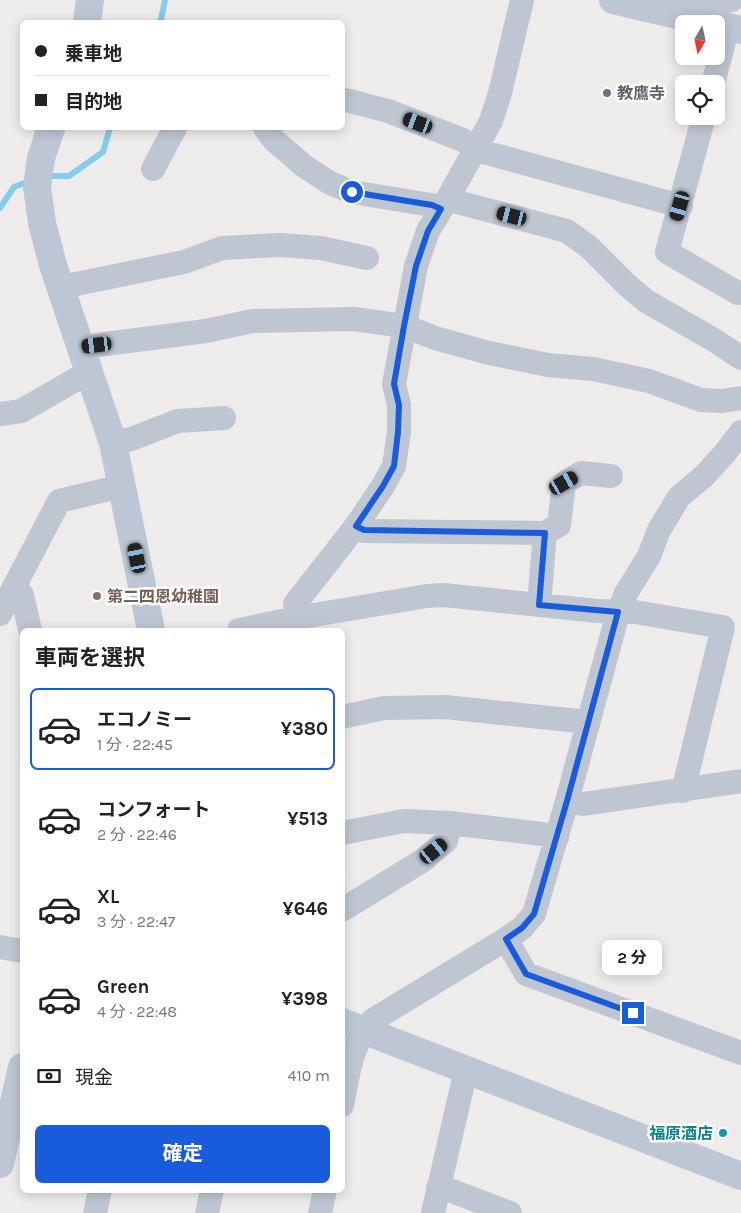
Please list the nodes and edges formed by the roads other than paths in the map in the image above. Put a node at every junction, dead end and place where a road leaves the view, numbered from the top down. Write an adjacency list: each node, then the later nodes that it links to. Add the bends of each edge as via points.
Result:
1 (90, 0): 5 (street)
2 (522, 0): 12 (street, via 500,93 491,121)
3 (613, 0): 4 (street, via 654,10)
4 (734, 19): 6 (street)
5 (87, 20)
6 (716, 75)
7 (345, 100): 12 (street, via 388,111 463,140)
8 (702, 125): 15 (street)
9 (50, 130): 17 (street, via 41,158 38,187 42,223)
10 (174, 130): 13 (street)
11 (266, 130): 14 (street, via 304,166 330,183 352,192 432,205)
12 (476, 150): 14 (street); 15 (street)
13 (153, 169)
14 (445, 204): 19 (street, via 428,231 416,266); 21 (street, via 457,202 567,231 590,247 646,301)
15 (680, 206): 18 (street, via 667,252)
16 (367, 258): 17 (street, via 322,248 280,245 222,248 184,262)
17 (61, 287): 20 (street)
18 (738, 293)
19 (404, 326): 20 (street, via 354,319 252,321 206,331); 23 (street, via 486,352 649,381 702,400); 30 (street, via 394,384 399,405 394,466)
20 (82, 346): 22 (street)
21 (741, 358)
22 (90, 373): 24 (street, via 22,411); 27 (street)
23 (741, 398)
24 (0, 414)
25 (224, 418): 27 (street, via 178,421)
26 (741, 432): 34 (street, via 726,453 679,497)
27 (113, 443): 29 (street)
28 (611, 476): 31 (street, via 581,473 564,483 559,525)
29 (122, 486): 32 (street, via 59,501); 38 (street)
30 (356, 526): 31 (street, via 364,530); 36 (street, via 295,604)
31 (545, 533): 33 (street)
32 (15, 586): 35 (street); 37 (street, via 22,595)
33 (539, 605): 34 (street); 36 (street, via 427,596)
34 (618, 612): 41 (street); 43 (street, via 723,627)
35 (0, 614)
36 (296, 618): 39 (street)
37 (30, 628)
38 (151, 628)
39 (248, 628)
40 (345, 715): 41 (street, via 384,708 445,707)
41 (588, 722): 44 (street)
42 (741, 781): 43 (street)
43 (683, 791): 44 (street, via 583,804)
44 (567, 801): 47 (street)
45 (450, 823): 46 (street, via 404,821); 47 (street); 48 (street, via 446,841 422,861)
46 (345, 832)
47 (557, 838): 49 (street, via 534,914)
48 (345, 908)
49 (506, 939): 52 (street, via 373,1020); 53 (street, via 526,974)
50 (0, 947): 51 (street)
51 (20, 952)
52 (353, 1026): 54 (street); 56 (street, via 355,1046)
53 (741, 1053)
54 (466, 1070): 59 (street); 60 (street)
55 (20, 1072): 57 (street)
56 (345, 1091)
57 (6, 1108): 58 (street)
58 (0, 1164)
59 (741, 1176)
60 (438, 1188): 67 (street); 68 (street)
61 (99, 1193): 64 (street)
62 (211, 1193): 65 (street)
63 (324, 1193): 66 (street)
64 (95, 1213)
65 (207, 1213)
66 (320, 1213)
67 (433, 1213)
68 (510, 1213)

